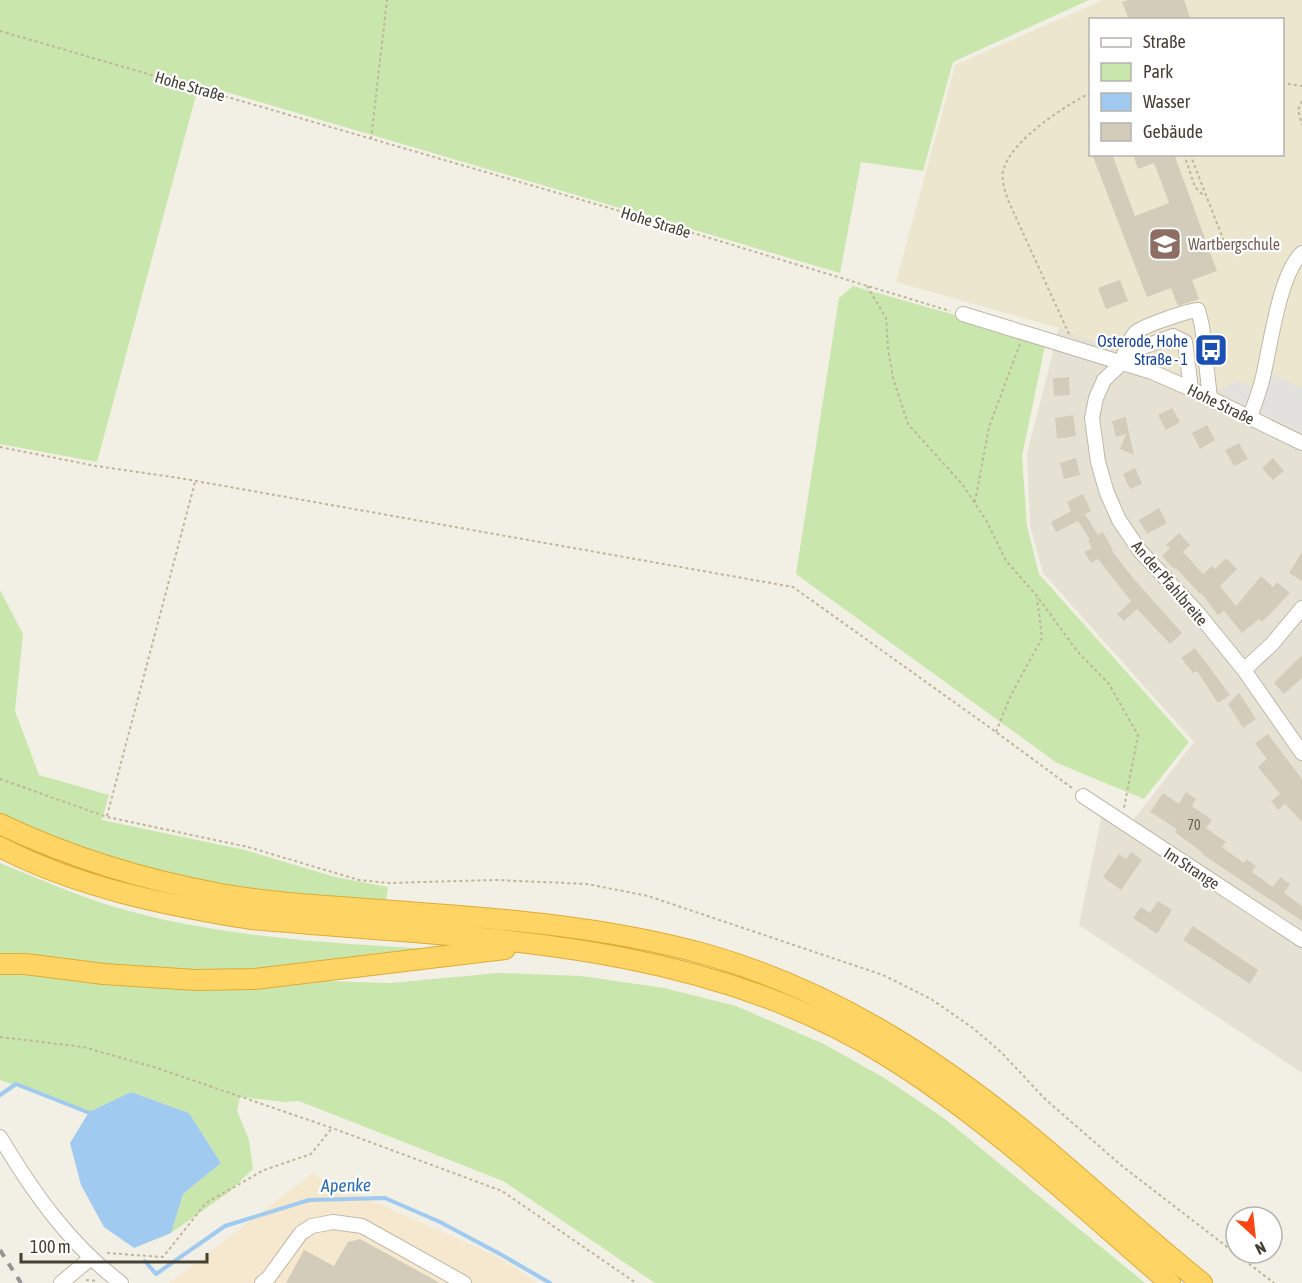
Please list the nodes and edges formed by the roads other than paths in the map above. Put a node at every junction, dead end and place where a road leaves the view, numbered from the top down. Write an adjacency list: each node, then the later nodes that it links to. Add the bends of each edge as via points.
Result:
1 (1302, 254): 6 (street, via 1294,260 1285,281)
2 (963, 314): 3 (street, Hohe Straße, via 1075,347)
3 (1124, 355): 4 (street, Hohe Straße); 4 (street, via 1173,336 1185,342); 5 (street, An der Pfahlbreite, via 1136,332 1198,310); 9 (street, An der Pfahlbreite, via 1104,380 1092,418 1107,493 1140,551)
4 (1191, 389): 5 (street, Hohe Straße)
5 (1210, 398): 6 (street, Hohe Straße)
6 (1250, 417): 7 (street, Hohe Straße)
7 (1302, 443)
8 (1302, 608): 9 (street)
9 (1244, 670): 10 (street, An der Pfahlbreite)
10 (1302, 753)
11 (1083, 796): 14 (street, Im Strange)
12 (0, 824): 24 (highway, via 99,865 200,890 280,902 609,933 709,956 781,981 892,1035 976,1093)
13 (0, 847): 15 (highway, via 38,865 117,892 210,913)
14 (1302, 940)
15 (538, 944): 16 (highway, via 254,979 196,980); 23 (highway, via 620,956 708,977 792,1008 853,1037 917,1076 1009,1144)
16 (0, 964)
17 (0, 1137): 18 (street, via 47,1210)
18 (91, 1258): 19 (street); 20 (street)
19 (61, 1283)
20 (121, 1283)
21 (262, 1283): 22 (street, via 301,1233 312,1226 333,1222 362,1226)
22 (464, 1283)
23 (1170, 1283)
24 (1202, 1283)

